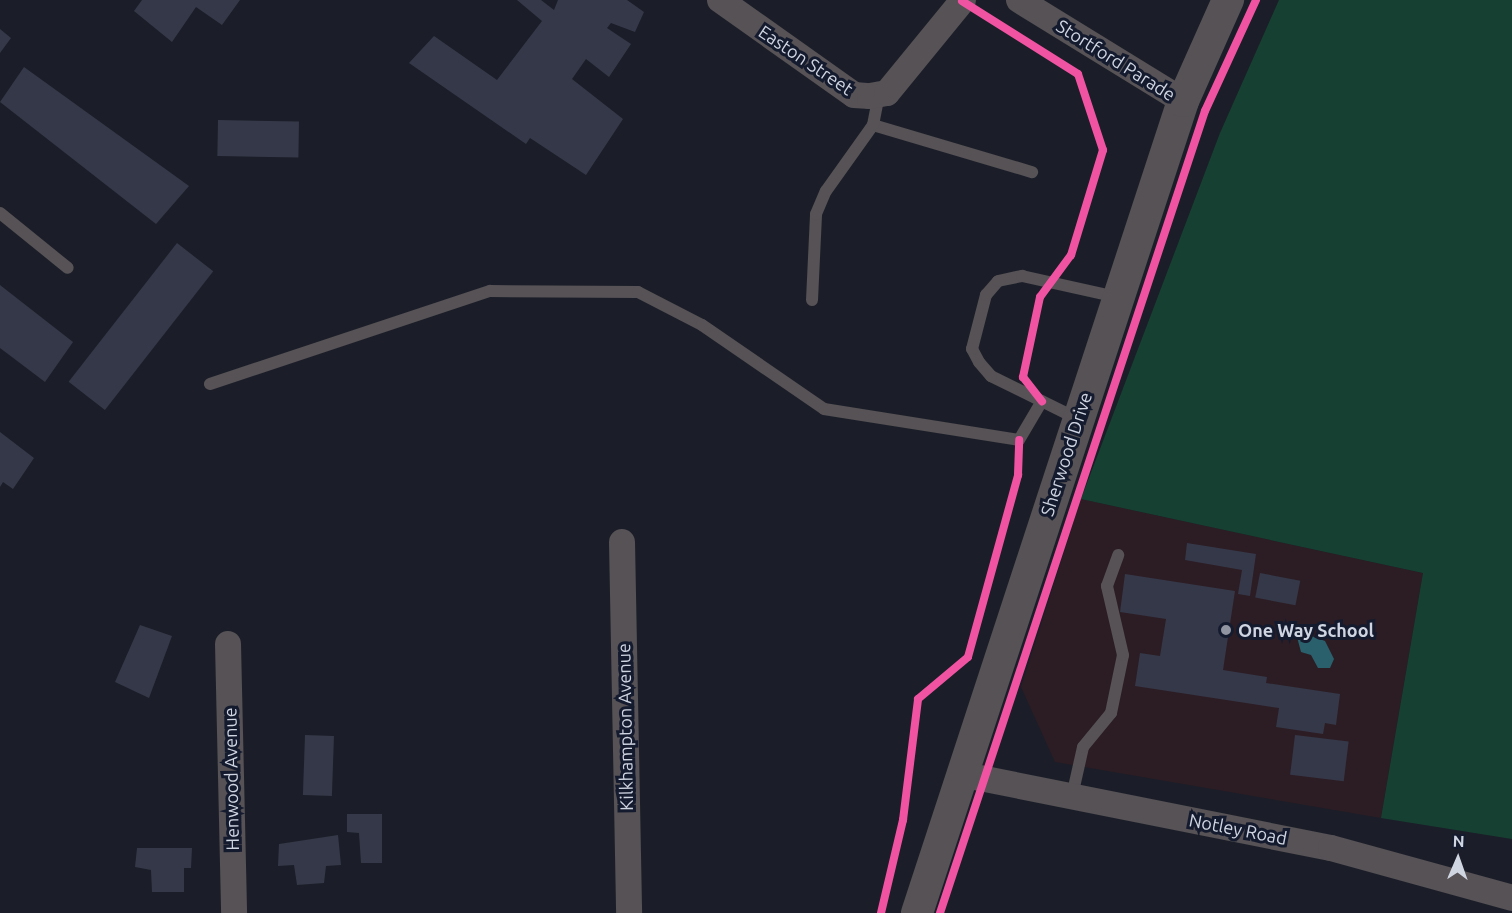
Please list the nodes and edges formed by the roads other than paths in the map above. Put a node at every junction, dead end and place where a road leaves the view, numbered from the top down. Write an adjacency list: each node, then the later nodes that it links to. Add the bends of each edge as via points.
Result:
1 (720, 0): 5 (street, Easton Street, via 854,95)
2 (963, 0): 5 (street, Easton Street, via 887,93)
3 (1019, 0): 6 (street, Stortford Parade)
4 (1228, 0): 6 (street, Sherwood Drive)
5 (879, 95): 7 (lane)
6 (1183, 101): 11 (street, Sherwood Drive)
7 (873, 125): 8 (lane); 12 (lane, via 826,191 816,214)
8 (1032, 172)
9 (0, 213): 10 (lane)
10 (68, 268)
11 (1118, 297): 14 (lane, via 1022,276 999,281 986,295 972,349 991,376); 15 (street, Sherwood Drive)
12 (812, 300)
13 (210, 384): 14 (lane, via 490,291 638,292 702,325 824,409 1019,440)
14 (1042, 401): 15 (lane)
15 (1078, 419): 19 (street, Sherwood Drive)
16 (622, 542): 23 (street, Kilkhampton Avenue)
17 (1118, 555): 20 (lane, via 1107,586 1123,655 1111,713 1083,747)
18 (228, 644): 22 (street, Henwood Avenue)
19 (960, 774): 20 (street, Notley Road); 24 (street, Sherwood Drive)
20 (1072, 796): 21 (street, Notley Road, via 1331,848)
21 (1512, 898)
22 (234, 913)
23 (629, 913)
24 (917, 913)

